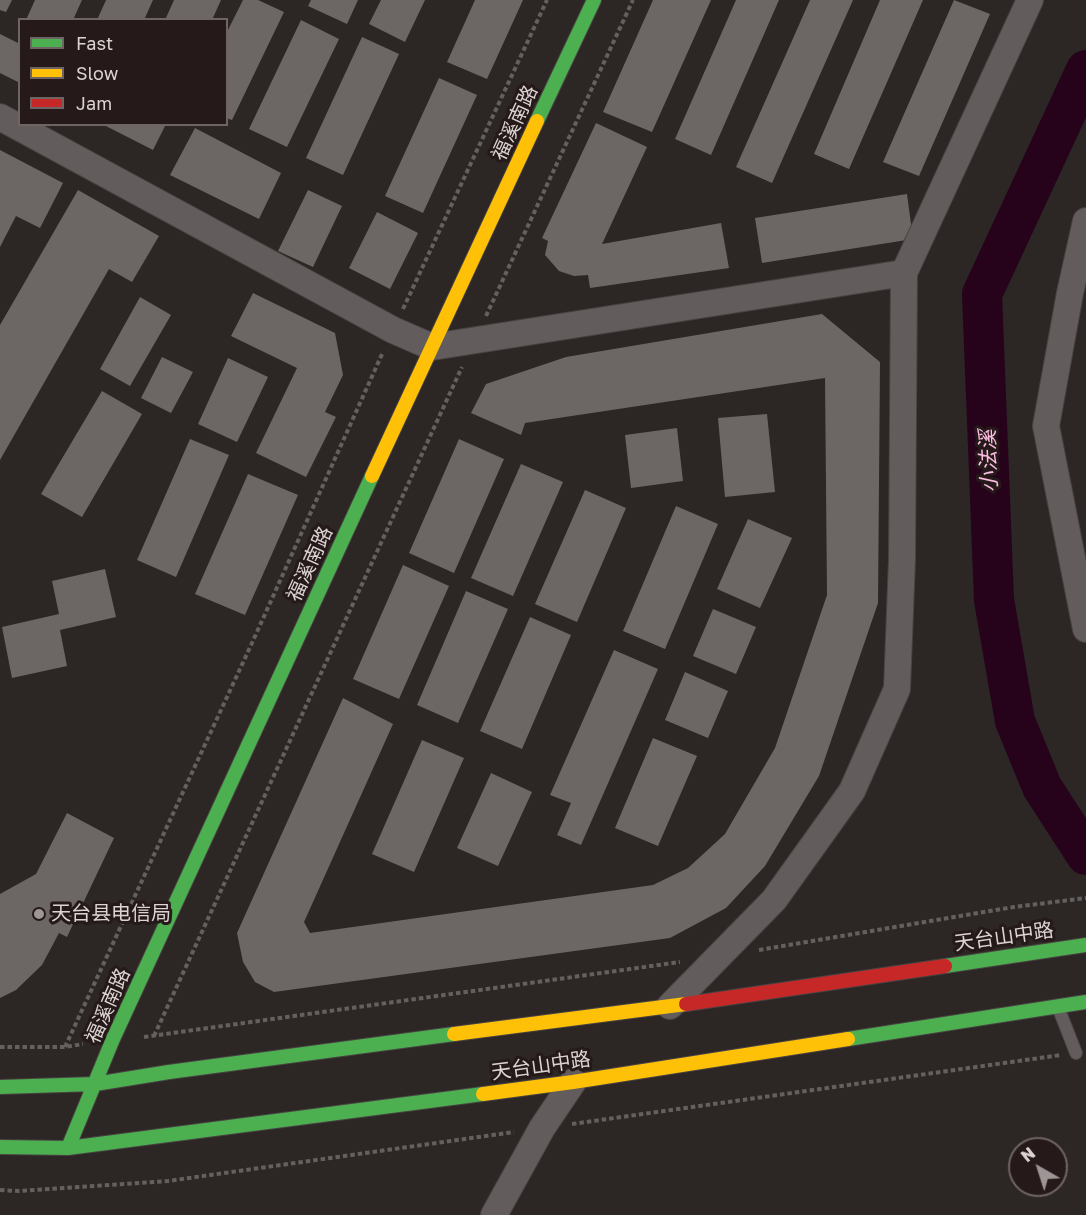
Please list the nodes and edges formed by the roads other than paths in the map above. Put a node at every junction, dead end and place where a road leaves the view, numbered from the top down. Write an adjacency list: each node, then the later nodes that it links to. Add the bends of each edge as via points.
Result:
1 (594, 0): 7 (main road, 福溪南路)
2 (1030, 0): 5 (street)
3 (0, 117): 7 (street, via 393,330)
4 (1086, 221): 6 (street)
5 (904, 273): 7 (street); 12 (street, via 897,689 852,791 774,900)
6 (1078, 292): 8 (street, via 1046,426)
7 (432, 347): 15 (main road, 福溪南路)
8 (1086, 629)
9 (1086, 945): 12 (main road, 天台山中路)
10 (1081, 1002): 11 (main road, 天台山中路)
11 (1057, 1005): 13 (lane); 14 (main road, 天台山中路)
12 (670, 1006): 15 (main road, 天台山中路)
13 (1076, 1053)
14 (573, 1082): 18 (main road, 天台山中路); 19 (street, via 542,1128)
15 (95, 1084): 16 (main road, 天台山中路); 18 (main road, 福溪南路)
16 (0, 1087)
17 (0, 1147): 18 (main road, 天台山中路)
18 (68, 1148)
19 (494, 1215)

